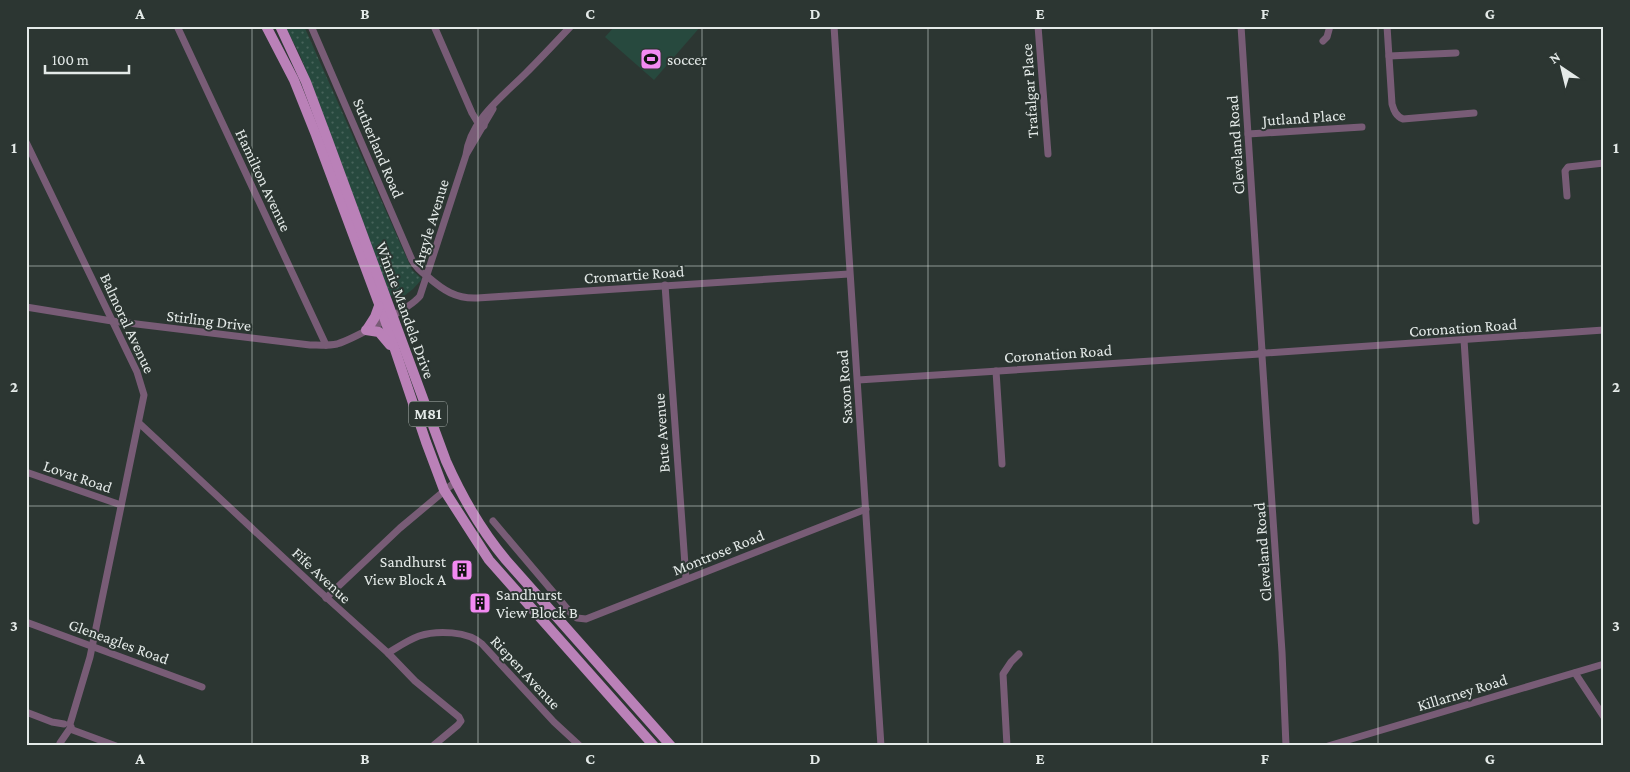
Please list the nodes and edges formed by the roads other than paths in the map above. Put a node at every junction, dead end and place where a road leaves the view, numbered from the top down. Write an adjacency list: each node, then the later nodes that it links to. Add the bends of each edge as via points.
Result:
1 (176, 26): 33 (street, Hamilton Avenue)
2 (266, 26): 26 (main road, Winnie Mandela Drive / M81, via 294,80)
3 (280, 26): 28 (main road, Winnie Mandela Drive / M81, via 306,82)
4 (311, 26): 24 (street, Sutherland Road, via 409,255 417,269)
5 (434, 26): 16 (street, via 472,113)
6 (834, 26): 23 (street, Saxon Road)
7 (1038, 26): 20 (street, Trafalgar Place)
8 (1241, 26): 18 (street, Cleveland Road)
9 (1330, 26): 12 (street)
10 (1387, 26): 14 (street)
11 (570, 27): 16 (street, Argyle Avenue, via 495,104)
12 (1324, 41)
13 (1456, 53): 14 (street)
14 (1389, 56): 15 (street, via 1394,112 1403,119)
15 (1474, 113)
16 (481, 124): 24 (street, Argyle Avenue, via 469,140)
17 (1362, 127): 18 (street, Jutland Place)
18 (1248, 134): 35 (street, Cleveland Road)
19 (26, 142): 29 (street, Balmoral Avenue)
20 (1048, 154)
21 (1604, 163): 22 (street, via 1568,167 1565,171)
22 (1567, 196)
23 (849, 274): 25 (street, Cromartie Road); 37 (street, Saxon Road)
24 (428, 277): 25 (street, Cromartie Road, via 447,292 467,299); 28 (street, Argyle Avenue, via 418,299)
25 (665, 285): 47 (street, Bute Avenue)
26 (379, 306): 28 (main road, Winnie Mandela Drive / M81); 30 (main road)
27 (26, 308): 29 (street, Stirling Drive)
28 (389, 317): 30 (street, Stirling Drive); 34 (main road, Winnie Mandela Drive / M81); 41 (main road, Winnie Mandela Drive / M81)
29 (112, 322): 33 (street, Stirling Drive); 38 (street, Balmoral Avenue, via 142,387)
30 (367, 329): 33 (street, Stirling Drive); 34 (main road, via 382,334)
31 (1604, 330): 32 (street, Coronation Road)
32 (1464, 340): 35 (street, Coronation Road); 45 (street)
33 (326, 345)
34 (395, 352): 42 (main road, Winnie Mandela Drive / M81)
35 (1262, 353): 36 (street, Coronation Road); 67 (street, Cleveland Road)
36 (996, 370): 37 (street, Coronation Road); 39 (street)
37 (858, 380): 44 (street, Saxon Road)
38 (139, 423): 43 (street, Balmoral Avenue); 48 (street, Fife Avenue)
39 (1002, 464)
40 (26, 472): 43 (street, Lovat Road)
41 (455, 482): 42 (street); 64 (main road, Winnie Mandela Drive / M81, via 494,546)
42 (444, 490): 48 (street); 63 (main road, Winnie Mandela Drive / M81, via 489,560)
43 (121, 505): 50 (street, Balmoral Avenue)
44 (866, 509): 47 (street, Montrose Road); 65 (street, Saxon Road)
45 (1476, 520)
46 (493, 521): 47 (street, Montrose Road, via 538,568 558,600 574,616 582,619)
47 (686, 579)
48 (326, 598): 51 (street, Fife Avenue)
49 (26, 622): 50 (street, Gleneagles Road)
50 (93, 645): 55 (street, Gleneagles Road); 58 (street, Balmoral Avenue)
51 (388, 653): 61 (street, Fife Avenue, via 460,719 458,725); 62 (street, Riepen Avenue, via 426,634 471,636)
52 (1019, 654): 66 (street, via 1003,674)
53 (1604, 664): 54 (street, Killarney Road)
54 (1575, 673): 57 (street); 68 (street, Killarney Road)
55 (202, 686)
56 (26, 712): 58 (street)
57 (1604, 717)
58 (67, 727): 59 (street, Balmoral Avenue); 60 (street)
59 (60, 745)
60 (113, 745)
61 (434, 745)
62 (580, 746)
63 (654, 746)
64 (671, 746)
65 (881, 746)
66 (1007, 746)
67 (1286, 746)
68 (1328, 746)

